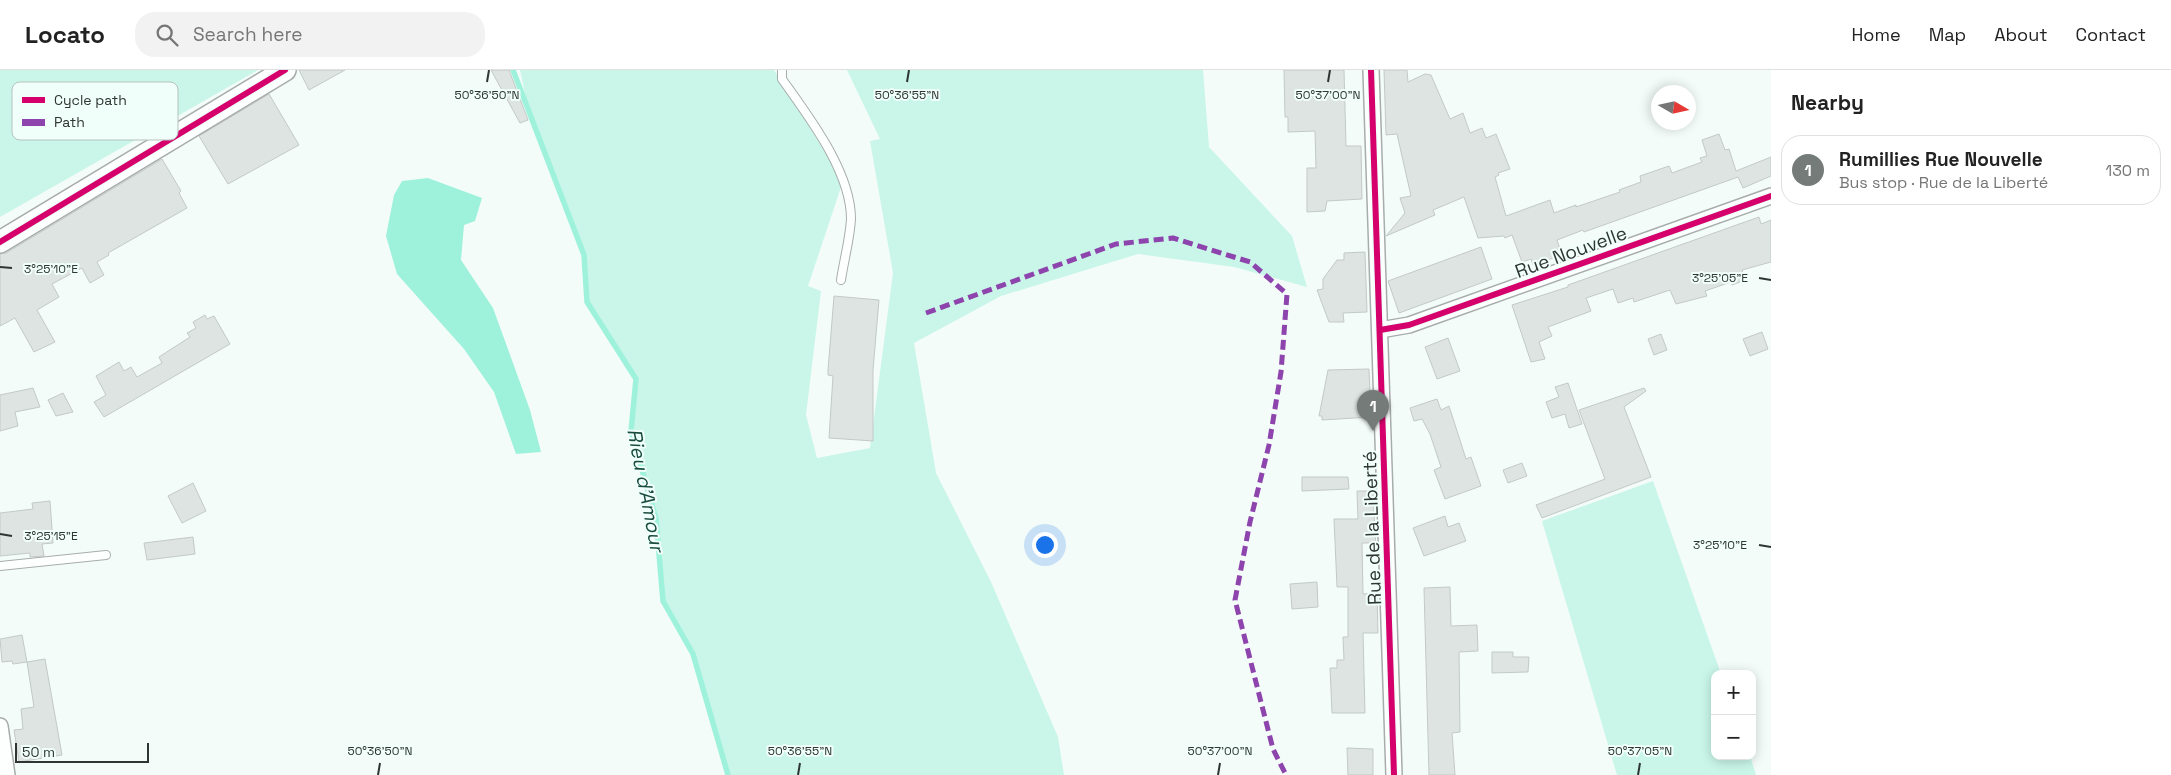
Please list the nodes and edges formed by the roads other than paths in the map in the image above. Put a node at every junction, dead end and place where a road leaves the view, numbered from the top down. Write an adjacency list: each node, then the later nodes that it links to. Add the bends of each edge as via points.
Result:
1 (285, 70): 4 (street)
2 (782, 70): 8 (lane, via 782,79 818,130 842,174 851,218)
3 (1371, 70): 9 (street, Rue de la Liberté)
4 (178, 135)
5 (169, 140): 7 (street)
6 (1771, 196): 9 (street, Rue Nouvelle, via 1409,326)
7 (0, 242)
8 (841, 280)
9 (1380, 330): 14 (street, Rue de la Liberté)
10 (106, 554): 11 (lane)
11 (0, 566)
12 (0, 726): 13 (street)
13 (8, 775)
14 (1394, 775)

